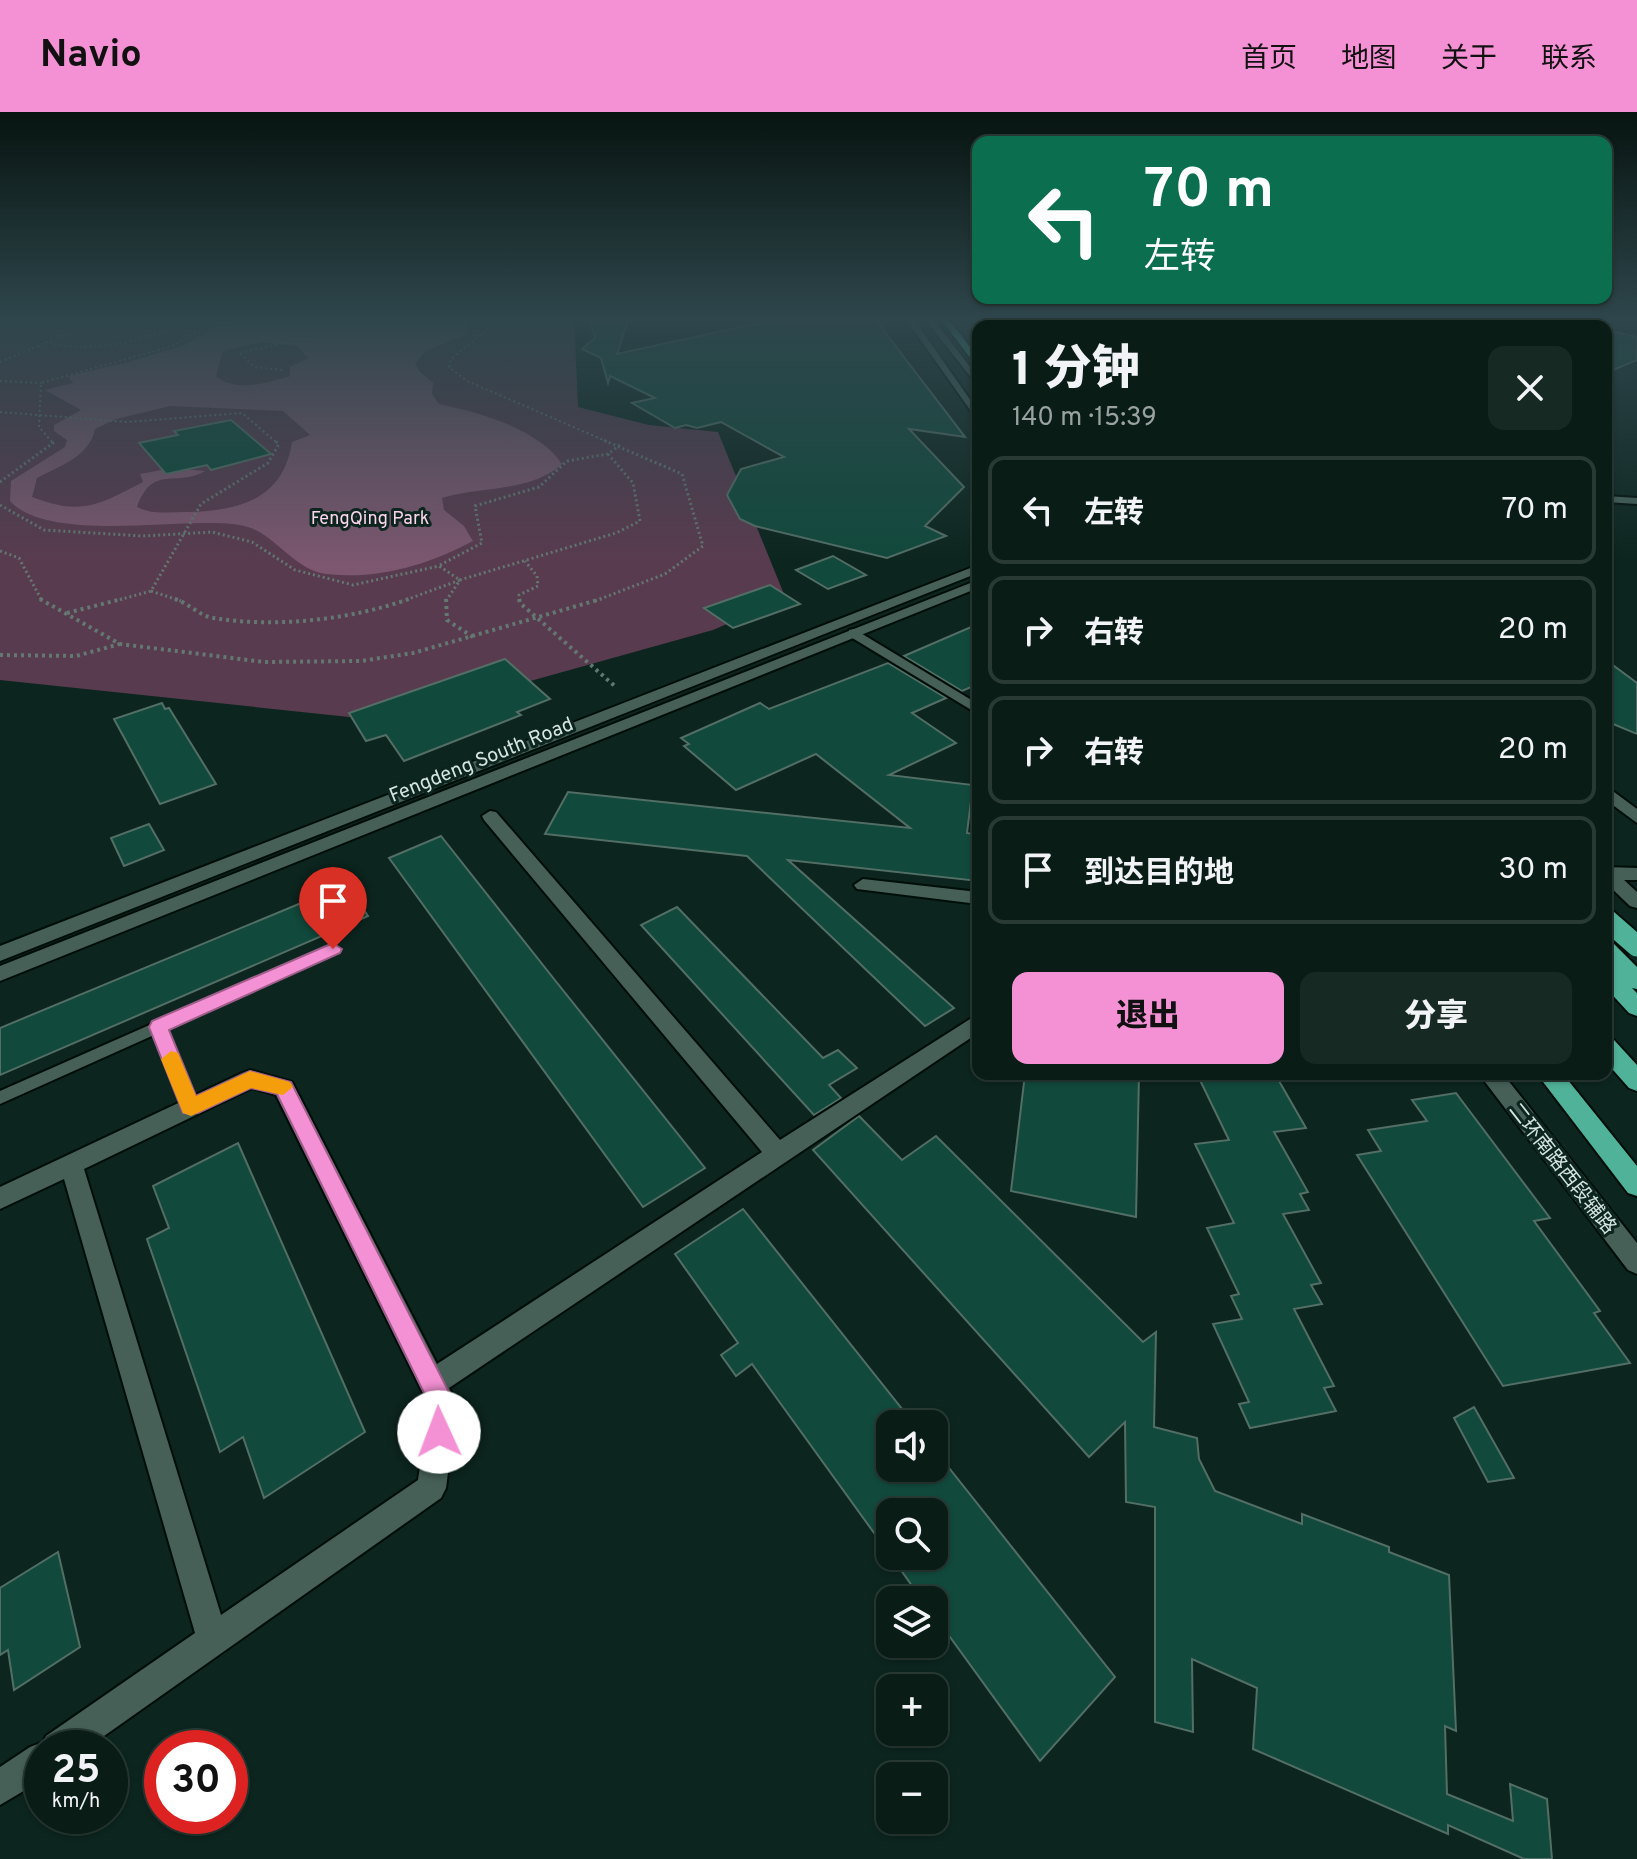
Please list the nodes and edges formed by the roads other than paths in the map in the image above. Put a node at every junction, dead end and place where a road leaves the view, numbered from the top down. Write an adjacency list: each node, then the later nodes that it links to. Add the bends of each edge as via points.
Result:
1 (1612, 499): 2 (street)
2 (1637, 501)
3 (972, 571): 19 (street, Fengdeng South Road)
4 (972, 586): 5 (street, Fengdeng South Road)
5 (854, 633): 6 (street); 21 (street, Fengdeng South Road)
6 (972, 706)
7 (1612, 796): 9 (street)
8 (490, 816): 34 (street)
9 (1637, 818)
10 (1612, 874): 11 (street)
11 (1637, 874)
12 (1612, 879): 15 (street)
13 (863, 885): 14 (street)
14 (972, 897)
15 (1637, 902)
16 (1612, 925): 17 (highway, bridge)
17 (1637, 948)
18 (333, 949): 26 (lane)
19 (0, 954)
20 (1612, 955): 23 (highway)
21 (0, 974)
22 (1612, 980): 24 (highway)
23 (1637, 981)
24 (1637, 1007)
25 (972, 1026): 34 (street)
26 (158, 1027): 32 (lane); 33 (lane)
27 (1612, 1053): 31 (highway)
28 (1495, 1080): 39 (street, 二环南路西段辅路)
29 (1554, 1080): 36 (street)
30 (1554, 1080): 37 (highway)
31 (1637, 1081)
32 (0, 1098)
33 (191, 1107): 35 (street); 40 (street, via 250,1079 284,1088)
34 (778, 1154): 40 (street)
35 (71, 1164): 38 (street); 41 (street)
36 (1637, 1177)
37 (1637, 1185)
38 (0, 1198)
39 (1637, 1262)
40 (432, 1383): 41 (street, via 443,1404 431,1488)
41 (213, 1640): 42 (street)
42 (84, 1730)
43 (24, 1771): 44 (street)
44 (0, 1788)

